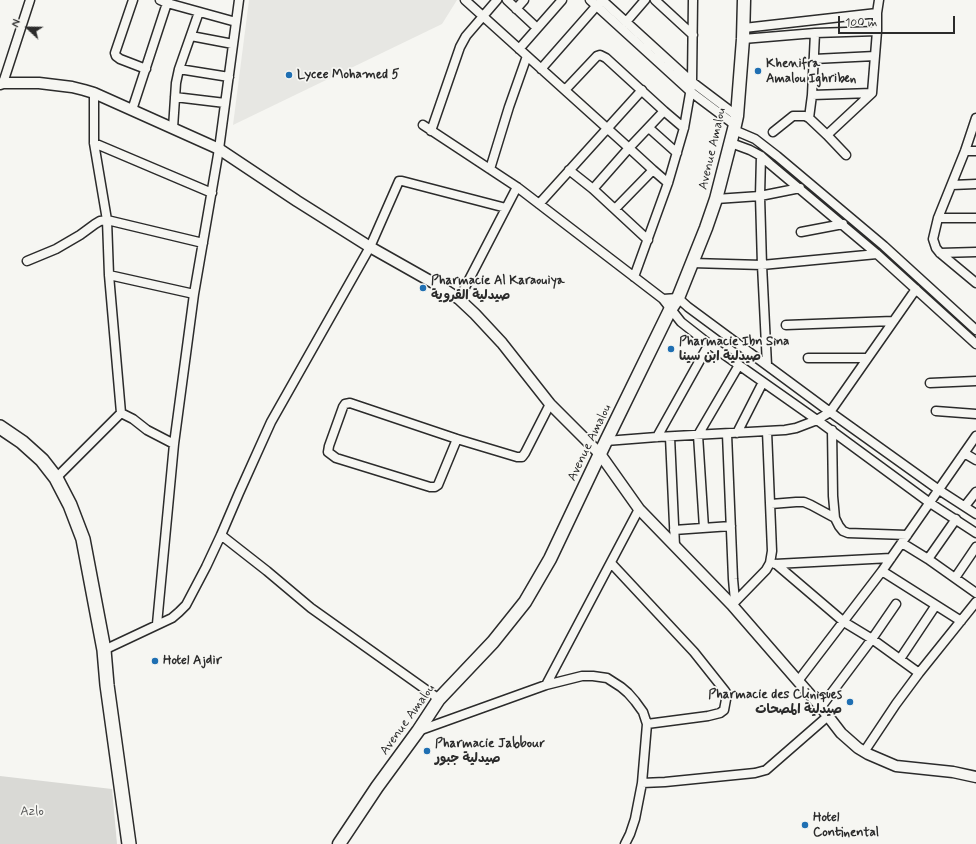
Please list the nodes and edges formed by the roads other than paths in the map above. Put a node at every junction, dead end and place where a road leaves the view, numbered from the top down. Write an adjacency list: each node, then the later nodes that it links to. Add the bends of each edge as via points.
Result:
1 (30, 0): 39 (street)
2 (133, 0): 34 (street, via 115,53 120,58)
3 (239, 0): 21 (street)
4 (465, 0): 20 (street)
5 (497, 0): 20 (street)
6 (507, 0): 17 (street)
7 (524, 0): 17 (street)
8 (562, 0): 23 (street)
9 (590, 0): 16 (street)
10 (645, 0): 22 (street)
11 (655, 0): 27 (street)
12 (693, 0): 27 (street)
13 (744, 0): 25 (main road, Avenue Amalou)
14 (878, 0): 19 (street)
15 (165, 1): 18 (street); 34 (street)
16 (600, 2): 22 (street); 35 (street); 42 (street)
17 (516, 9): 23 (street)
18 (199, 12): 21 (street); 28 (street)
19 (877, 13): 24 (street); 25 (street)
20 (483, 16): 30 (street); 58 (street, via 460,47)
21 (236, 22): 29 (street)
22 (626, 22): 38 (street)
23 (537, 28): 30 (street)
24 (877, 30): 26 (street); 32 (street)
25 (744, 33): 26 (street); 52 (main road, Avenue Amalou)
26 (815, 33): 33 (street)
27 (693, 35): 38 (street)
28 (191, 36): 29 (street); 36 (street)
29 (234, 44): 37 (street)
30 (519, 48): 31 (street)
31 (527, 56): 35 (street); 70 (street)
32 (875, 56): 33 (street); 44 (street)
33 (814, 59): 45 (street)
34 (146, 68): 48 (street)
35 (541, 69): 40 (street)
36 (179, 70): 37 (street); 46 (street)
37 (229, 77): 47 (street)
38 (692, 82): 42 (street); 52 (street)
39 (2, 84): 43 (street, via 39,83)
40 (565, 90): 41 (street, via 600,55); 55 (street)
41 (642, 90): 49 (street); 55 (street)
42 (691, 92): 52 (street); 57 (street)
43 (94, 93): 48 (street); 61 (street)
44 (872, 93): 45 (street); 60 (street)
45 (812, 95): 50 (street)
46 (175, 97): 47 (street); 54 (street)
47 (225, 103): 64 (street)
48 (132, 110): 54 (street)
49 (664, 111): 56 (street); 57 (street)
50 (809, 118): 59 (street, via 793,116); 60 (street)
51 (976, 119): 65 (street)
52 (735, 124): 62 (main road, Avenue Amalou); 110 (street, via 884,246)
53 (423, 125): 58 (street)
54 (172, 128): 64 (street)
55 (607, 128): 63 (street); 71 (street)
56 (649, 128): 63 (street); 67 (street)
57 (684, 128): 67 (street)
58 (431, 131): 70 (street)
59 (773, 132)
60 (828, 135): 68 (street)
61 (94, 142): 79 (street); 87 (street)
62 (730, 143): 69 (street); 81 (main road, Avenue Amalou)
63 (629, 148): 72 (street); 78 (street)
64 (219, 149): 79 (street); 92 (street)
65 (965, 151): 66 (street); 75 (street)
66 (976, 151)
67 (677, 153): 73 (street)
68 (846, 155)
69 (761, 156): 77 (street); 80 (street)
70 (490, 169): 76 (street)
71 (569, 170): 78 (street); 82 (street)
72 (653, 170): 73 (street); 84 (street)
73 (668, 183): 90 (street)
74 (976, 184): 75 (street)
75 (952, 185): 85 (street)
76 (517, 187): 82 (street); 83 (street)
77 (800, 188): 80 (street); 88 (street)
78 (593, 190): 84 (street)
79 (212, 193): 91 (street)
80 (760, 196): 81 (street); 98 (street)
81 (716, 199): 97 (main road, Avenue Amalou)
82 (539, 204): 100 (street)
83 (506, 208): 92 (street, via 399,181); 105 (street)
84 (615, 209): 90 (street)
85 (938, 218): 86 (street); 95 (street, via 933,239)
86 (976, 218)
87 (106, 220): 91 (street); 96 (street, via 100,221 56,249); 99 (street)
88 (843, 224): 89 (street); 94 (street)
89 (801, 232)
90 (648, 240): 100 (street)
91 (203, 243): 103 (street)
92 (370, 247): 105 (street); 155 (street, via 271,422)
93 (976, 252): 95 (street)
94 (877, 254): 98 (street); 102 (street)
95 (940, 254): 101 (street)
96 (27, 261)
97 (692, 263): 98 (street); 104 (main road, Avenue Amalou)
98 (762, 265): 116 (street)
99 (109, 274): 103 (street); 123 (street)
100 (634, 277): 106 (street)
101 (976, 283)
102 (916, 290): 108 (street); 112 (street)
103 (194, 294): 137 (street)
104 (678, 298): 106 (street); 107 (main road, Avenue Amalou); 116 (street)
105 (459, 299): 120 (street, via 502,343)
106 (663, 299): 107 (street)
107 (670, 310): 111 (street); 136 (main road, Avenue Amalou)
108 (893, 321): 109 (street); 114 (street)
109 (786, 325)
110 (976, 330)
111 (709, 344): 115 (street); 133 (street)
112 (976, 344)
113 (808, 358): 114 (street)
114 (867, 358): 122 (street)
115 (739, 365): 118 (street); 131 (street)
116 (767, 365): 122 (street)
117 (976, 381): 119 (street)
118 (764, 382): 125 (street); 129 (street)
119 (930, 382)
120 (550, 404): 135 (street, via 522,457); 139 (street)
121 (936, 411): 124 (street)
122 (830, 412): 125 (street); 142 (street)
123 (121, 413): 137 (street); 141 (street)
124 (976, 414)
125 (817, 420): 127 (street); 128 (street, via 796,428)
126 (0, 427): 141 (main road, via 42,460)
127 (832, 430): 144 (street); 149 (street)
128 (767, 431): 129 (street); 145 (street)
129 (737, 433): 130 (street)
130 (727, 434): 131 (street); 151 (street)
131 (698, 435): 134 (street); 152 (street)
132 (976, 436): 138 (street)
133 (657, 437): 134 (street); 136 (street)
134 (670, 437): 153 (street)
135 (457, 439): 135 (street, via 347,403 343,407 328,452 336,458 435,488)
136 (606, 441): 139 (main road, Avenue Amalou)
137 (174, 444): 173 (street)
138 (964, 453): 140 (street); 142 (street)
139 (600, 454): 147 (street); 180 (main road, Avenue Amalou, via 550,559 525,602 493,642)
140 (976, 460)
141 (56, 478): 175 (main road, via 70,505 82,538)
142 (939, 490): 144 (street); 146 (street)
143 (976, 492): 146 (street)
144 (930, 503): 150 (street); 156 (street)
145 (770, 504): 149 (street, via 804,502); 163 (street)
146 (965, 506): 148 (street)
147 (639, 509): 158 (street); 162 (street)
148 (976, 514)
149 (835, 518): 156 (street, via 843,531 848,533)
150 (956, 519): 154 (street); 161 (street)
151 (731, 526): 152 (street); 168 (street)
152 (704, 528): 153 (street)
153 (674, 530): 158 (street)
154 (976, 533)
155 (222, 535): 173 (street, via 186,605 172,618); 180 (street, via 311,608)
156 (908, 535): 157 (street)
157 (902, 543): 160 (street); 161 (street)
158 (675, 546): 168 (street)
159 (976, 547): 165 (street)
160 (891, 558): 163 (street); 164 (street)
161 (928, 559): 165 (street)
162 (610, 563): 179 (street); 182 (street, via 694,652 727,694 724,710 720,713)
163 (773, 563): 168 (street); 171 (street)
164 (882, 571): 170 (street); 171 (street)
165 (955, 578): 166 (street)
166 (976, 593)
167 (976, 602): 172 (street)
168 (733, 603): 178 (street)
169 (896, 604): 174 (street)
170 (936, 605): 172 (street); 176 (street)
171 (844, 622): 174 (street); 178 (street)
172 (961, 622): 177 (street)
173 (157, 624): 175 (street)
174 (872, 639): 176 (street); 181 (street)
175 (104, 650): 188 (main road)
176 (900, 659): 177 (street)
177 (919, 673): 184 (street)
178 (798, 680): 181 (street)
179 (546, 685): 182 (street, via 582,676 607,678 635,701 643,712); 183 (street)
180 (438, 699): 183 (main road, Avenue Amalou)
181 (824, 711): 184 (street, via 841,733); 186 (street, via 766,770)
182 (647, 724): 186 (street)
183 (418, 731): 189 (main road, Avenue Amalou)
184 (864, 752): 185 (street, via 896,766)
185 (976, 777)
186 (642, 783): 187 (street)
187 (630, 834): 190 (street); 191 (street)
188 (130, 844)
189 (339, 844)
190 (625, 844)
191 (634, 844)

